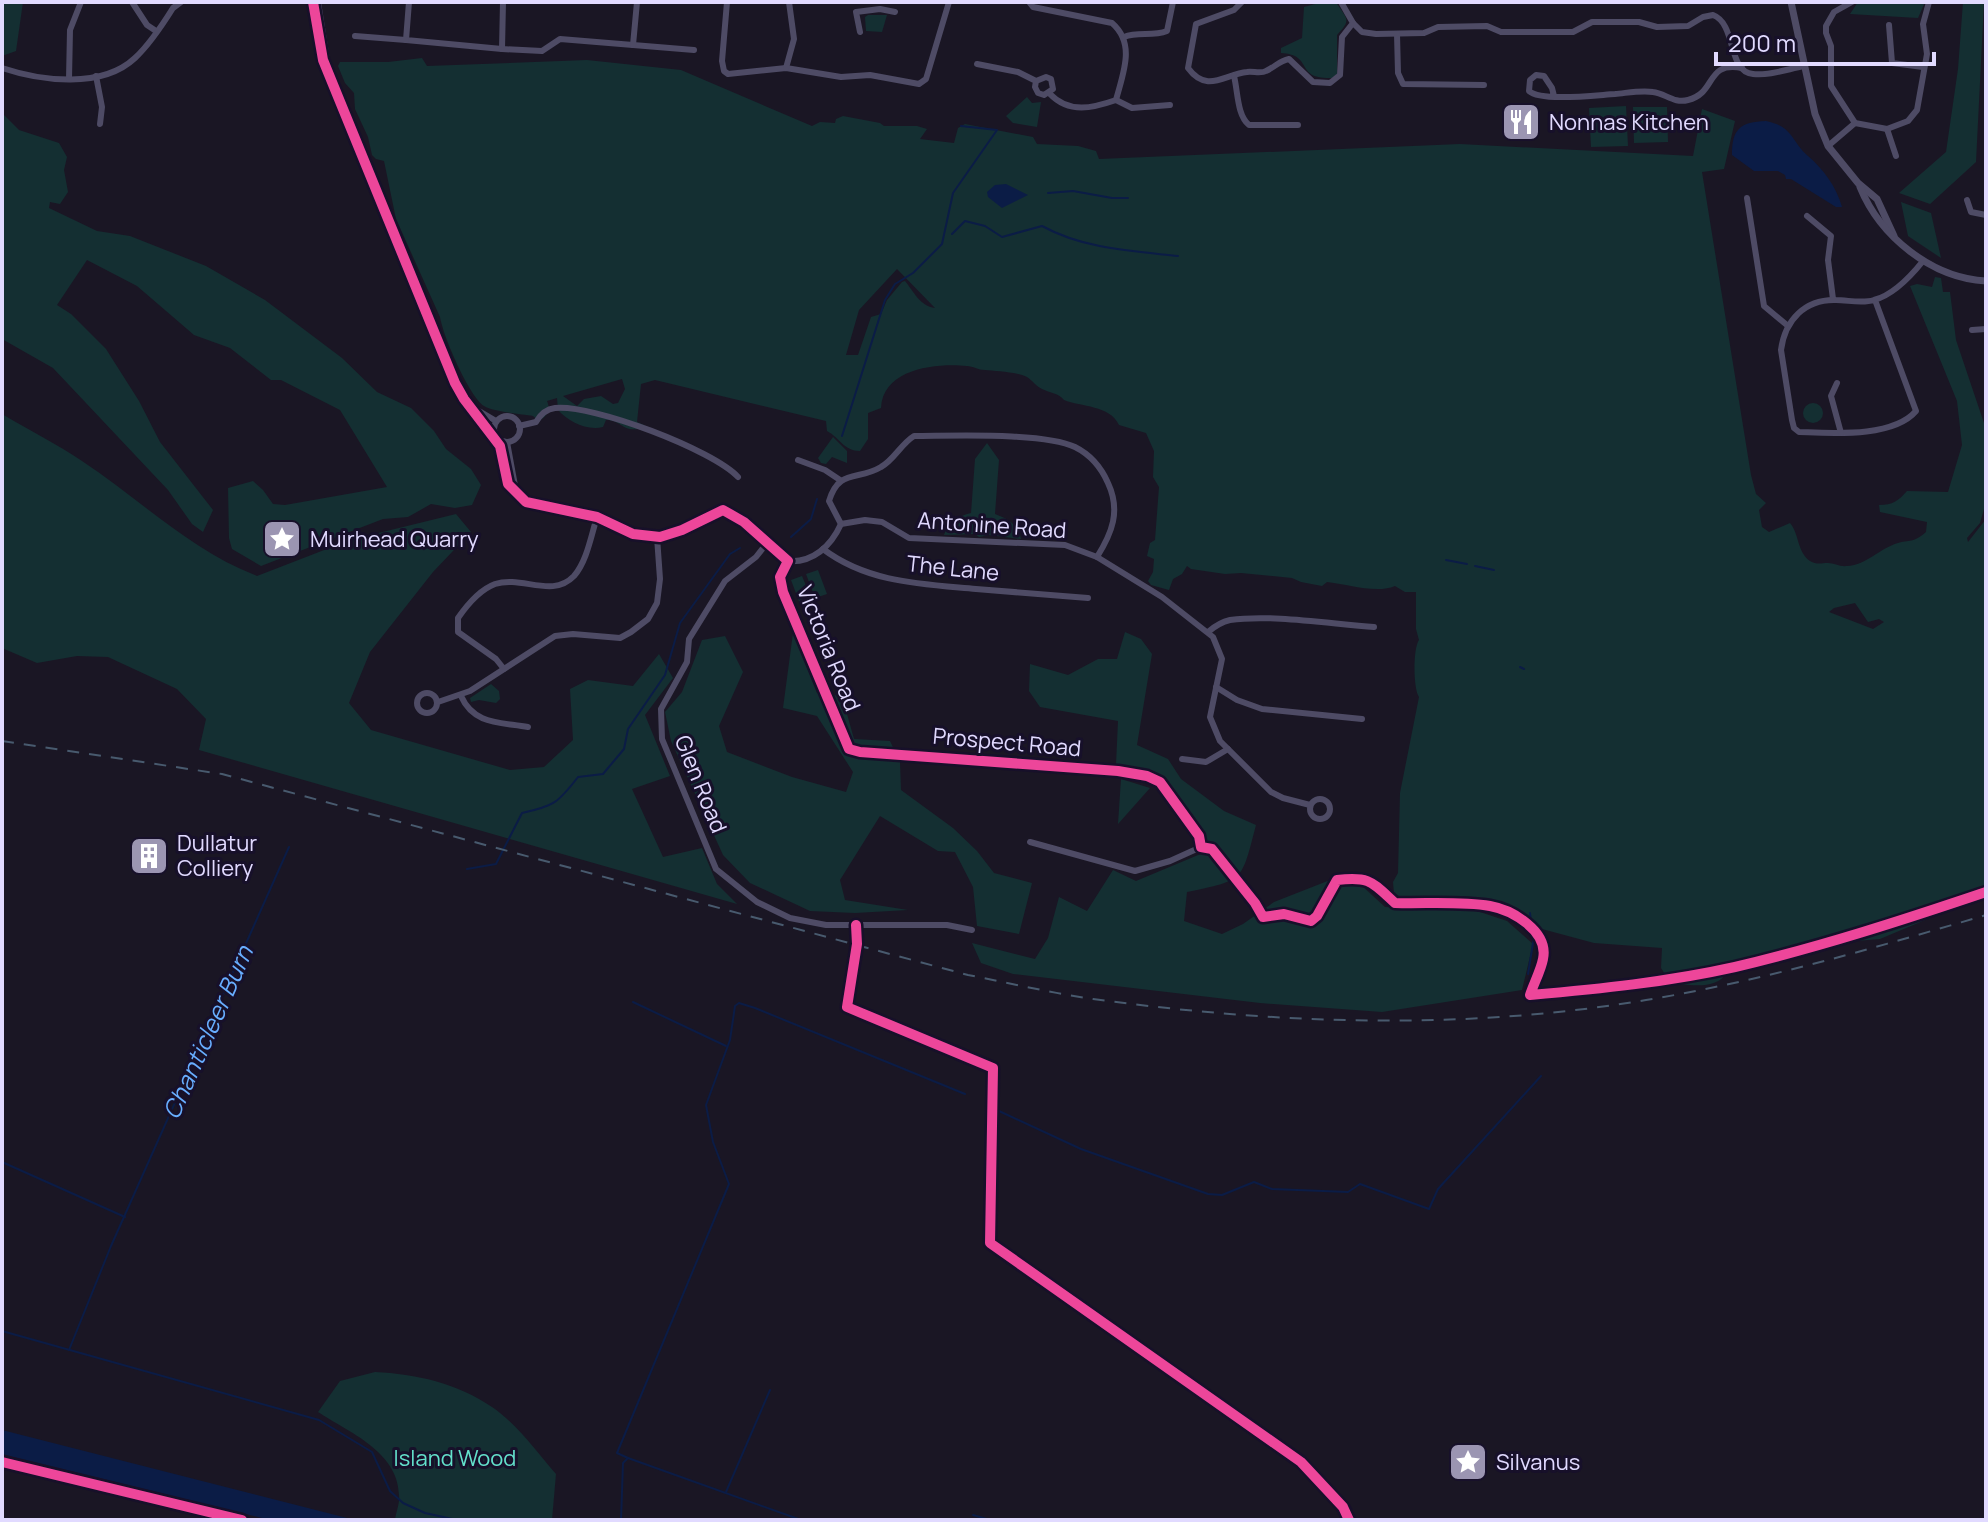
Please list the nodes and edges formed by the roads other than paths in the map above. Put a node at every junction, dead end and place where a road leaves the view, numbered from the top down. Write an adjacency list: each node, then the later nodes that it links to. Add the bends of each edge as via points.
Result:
1 (81, 2): 42 (street, via 70,30)
2 (132, 2): 23 (street)
3 (181, 2): 23 (street)
4 (318, 2): 69 (street, via 327,60 457,379 474,408)
5 (409, 2): 28 (street)
6 (503, 2): 30 (street)
7 (637, 2): 29 (street)
8 (727, 2): 37 (street, via 724,71 736,75)
9 (789, 2): 37 (street, via 794,39)
10 (850, 2): 19 (street)
11 (949, 2): 37 (street, via 923,83)
12 (1029, 2): 27 (street, via 1112,23)
13 (1173, 2): 27 (street, via 1167,31)
14 (1242, 2): 40 (street, via 1196,24 1188,68 1194,77 1212,81)
15 (1341, 2): 21 (street)
16 (1791, 2): 33 (street)
17 (1852, 2): 51 (street, via 1834,12 1826,33 1831,86)
18 (1929, 2): 35 (street)
19 (856, 12): 20 (street); 24 (street)
20 (895, 12)
21 (1353, 23): 25 (street, via 1362,32); 40 (street, via 1342,37 1340,75 1330,83 1313,82 1289,59 1265,72)
22 (1889, 25): 35 (street, via 1892,63)
23 (156, 31): 39 (street, via 134,59)
24 (860, 32)
25 (1397, 34): 38 (street, via 1450,26 1573,32 1592,22 1688,26 1713,15 1725,23); 44 (street, via 1403,84)
26 (355, 36): 28 (street)
27 (1124, 37): 47 (street, via 1126,60)
28 (406, 40): 30 (street)
29 (633, 45): 30 (street, via 560,39 542,51); 31 (street)
30 (502, 49)
31 (694, 50)
32 (977, 64): 34 (street)
33 (1804, 66): 38 (street, via 1756,75); 55 (street)
34 (993, 67): 41 (street); 43 (street)
35 (1923, 67): 54 (street, via 1917,110 1908,121)
36 (2, 68): 42 (street)
37 (786, 68)
38 (1742, 68): 46 (street, via 1721,68 1704,91 1686,101 1655,92)
39 (96, 76): 42 (street); 49 (street)
40 (1234, 76): 53 (street, via 1240,117 1249,125)
41 (991, 78)
42 (69, 79)
43 (1036, 81): 45 (street, via 1038,93); 45 (street, via 1051,79)
44 (1484, 85)
45 (1050, 94): 47 (street, via 1067,106 1082,108)
46 (1554, 96): 46 (street, via 1533,95 1530,80 1544,76)
47 (1116, 100): 48 (street, via 1132,108)
48 (1170, 105)
49 (101, 115): 50 (street); 52 (street)
50 (112, 116)
51 (1855, 123): 54 (street); 55 (street)
52 (100, 124)
53 (1298, 125)
54 (1887, 129): 56 (street)
55 (1828, 146): 61 (street, via 1858,183 1874,215)
56 (1896, 156)
57 (1747, 198): 65 (street, via 1764,306)
58 (1967, 200): 59 (street, via 1971,212)
59 (1986, 215)
60 (1807, 216): 63 (street, via 1831,236)
61 (1923, 261): 62 (street); 64 (street, via 1910,278)
62 (1986, 281)
63 (1833, 299): 64 (street); 65 (street, via 1806,306)
64 (1875, 300): 71 (street, via 1916,411 1881,428)
65 (1788, 326): 71 (street, via 1781,350 1794,428)
66 (1986, 329): 67 (street)
67 (1972, 330)
68 (1837, 383): 71 (street, via 1831,396)
69 (496, 421): 70 (street, via 508,416); 72 (street, via 497,437)
70 (519, 426): 72 (street, via 517,437); 74 (street, via 536,422 554,407 605,415 727,466)
71 (1841, 433)
72 (507, 442): 76 (street, via 516,491 526,502)
73 (798, 460): 75 (street)
74 (738, 477)
75 (840, 480): 77 (street, via 829,501); 81 (street, via 885,465 914,436 1023,438 1072,446 1090,456 1112,491 1116,514)
76 (597, 517): 78 (street, via 633,534); 86 (street, via 576,574 563,585 496,583 458,618 458,632)
77 (841, 524): 80 (street, via 833,542); 81 (street, Antonine Road, via 882,522 909,538 1065,545)
78 (657, 537): 79 (street, via 723,510); 86 (street, via 660,579 657,603 648,619 620,638 555,636)
79 (767, 543): 82 (street); 99 (street, Glen Road, via 725,581 689,639 687,662 661,709 662,739 716,869 757,902 790,918)
80 (823, 549): 82 (street, via 806,560); 83 (street, The Lane, via 847,565 906,583)
81 (1097, 557): 85 (street, Antonine Road)
82 (788, 561): 94 (street, Victoria Road, via 780,577 783,592)
83 (1088, 598)
84 (1374, 627): 85 (street, via 1262,619 1230,620)
85 (1208, 632): 87 (street, via 1222,659)
86 (504, 669): 88 (street)
87 (1216, 687): 91 (street, via 1262,709); 95 (street, via 1210,717)
88 (461, 696): 89 (street); 92 (street, via 475,716)
89 (438, 702)
90 (515, 714): 92 (street)
91 (1362, 719)
92 (514, 724): 93 (street)
93 (528, 727)
94 (849, 749): 98 (street, Prospect Road, via 1147,776 1160,782 1199,836 1201,847 1135,871)
95 (1228, 749): 96 (street, via 1206,762); 97 (street, via 1271,792)
96 (1182, 759)
97 (1310, 805)
98 (1030, 842)
99 (856, 925): 100 (street, Glen Road); 101 (street, via 847,1007 993,1068 990,1243 1301,1462)
100 (972, 930)
101 (1349, 1520)

